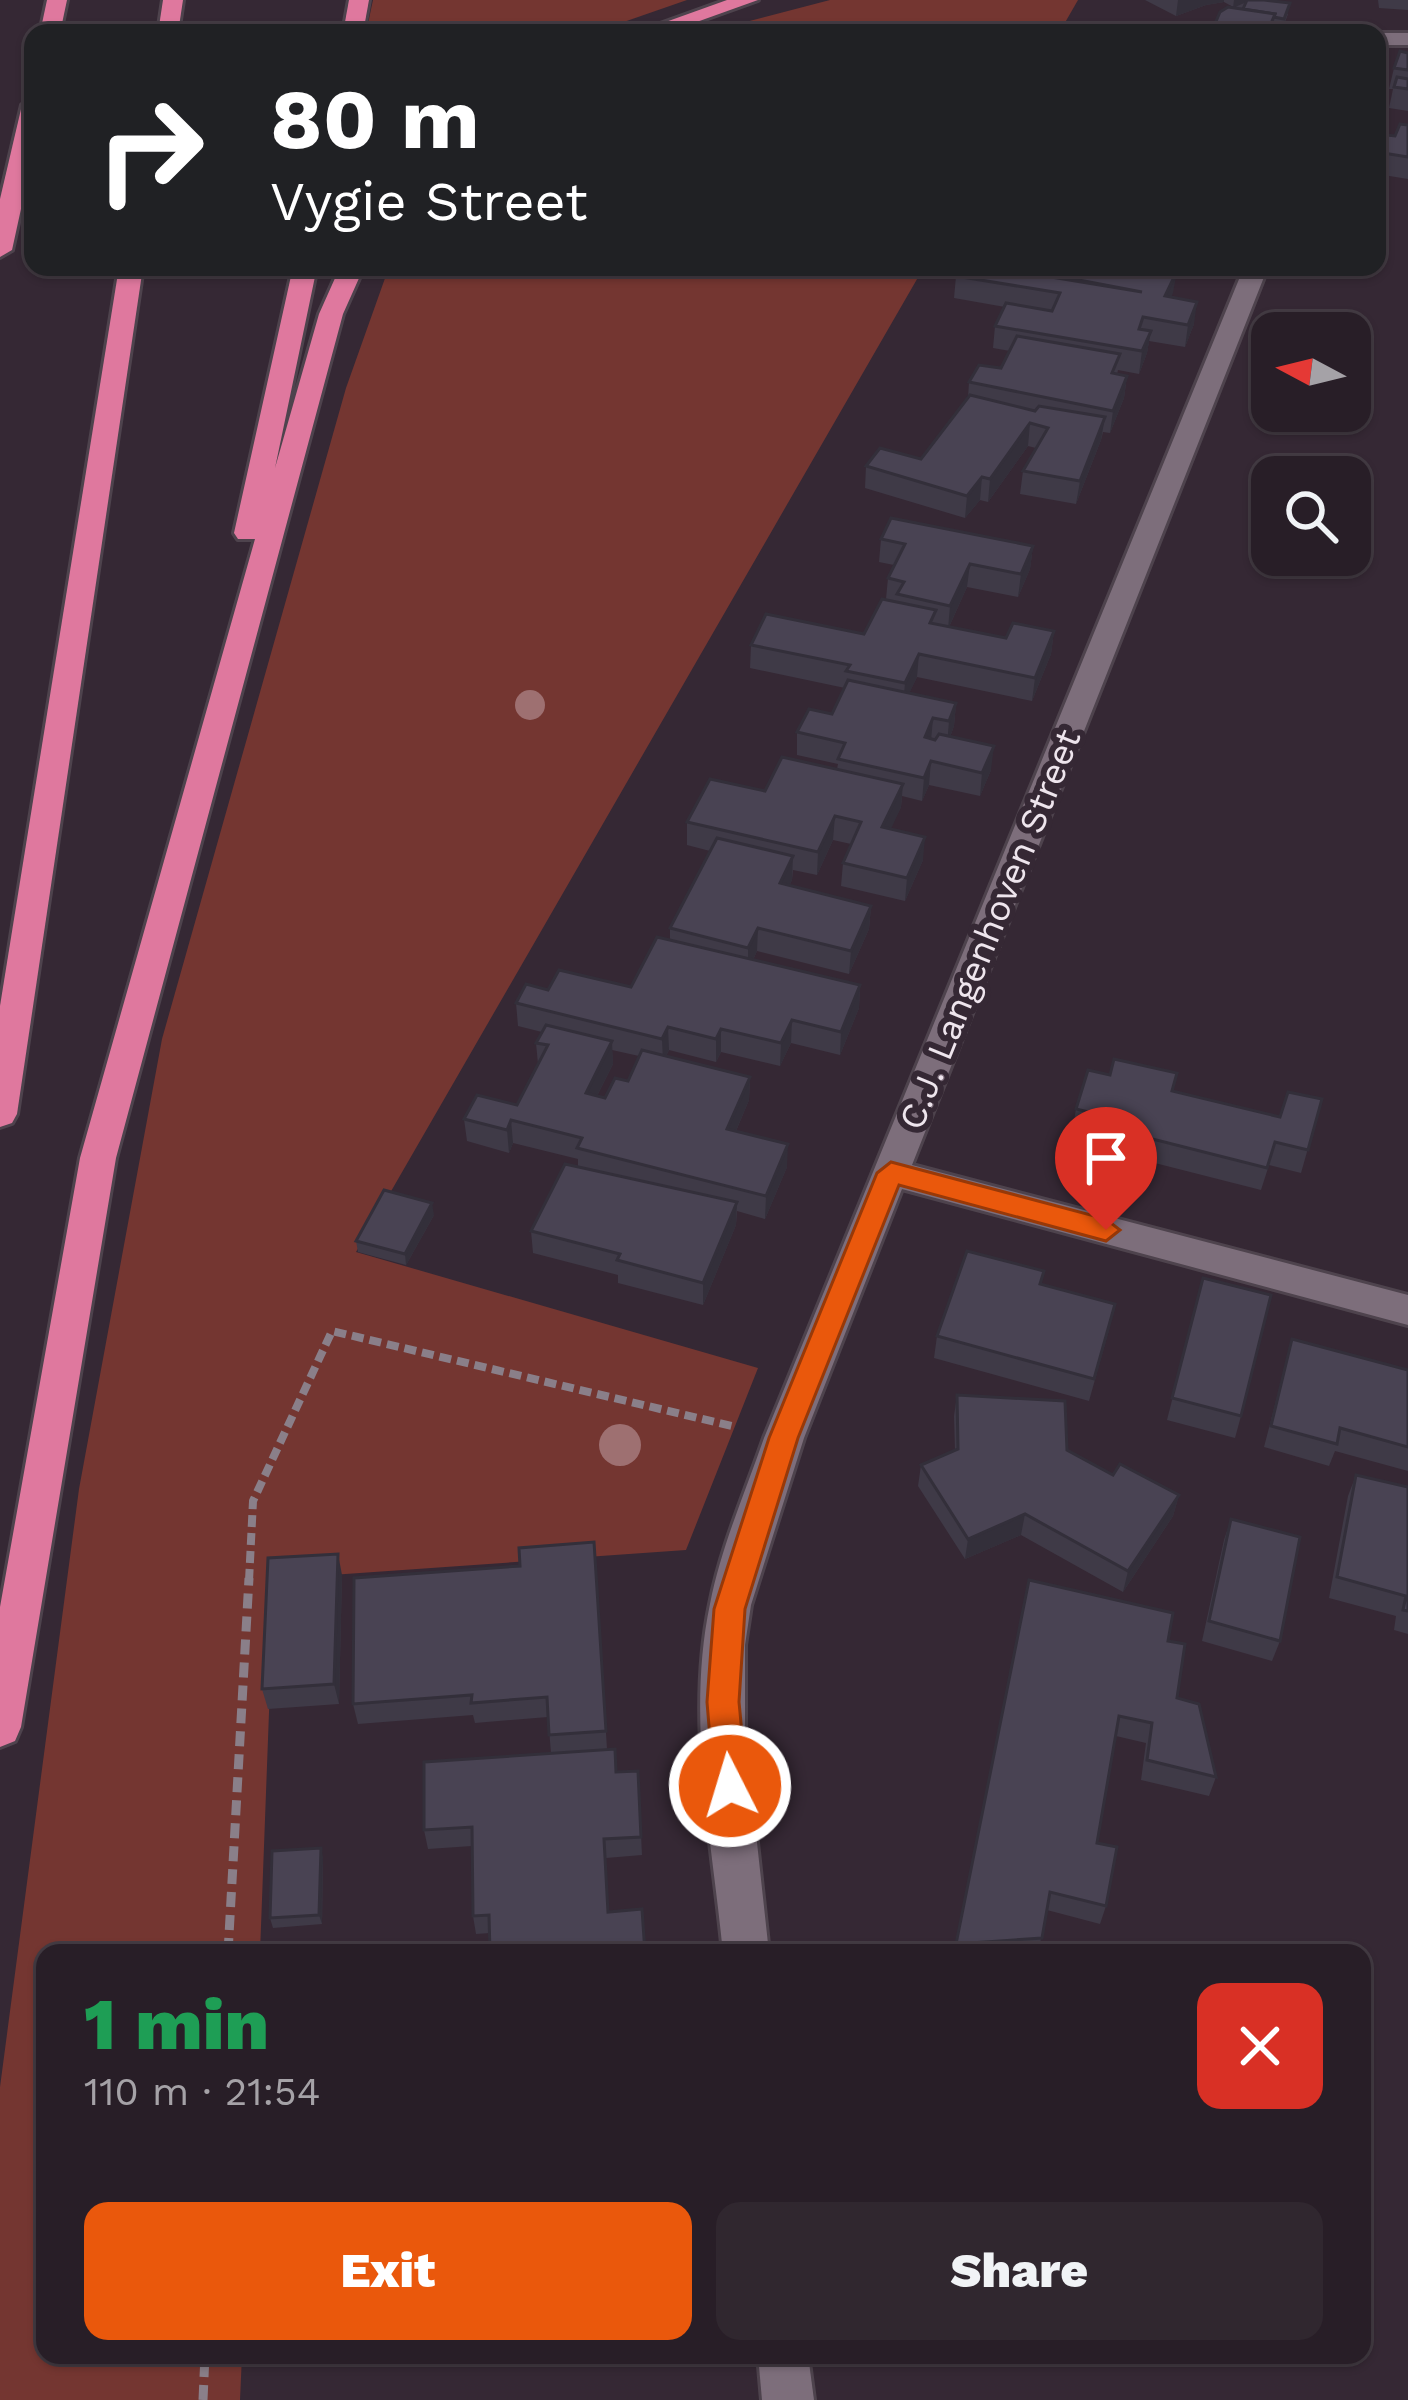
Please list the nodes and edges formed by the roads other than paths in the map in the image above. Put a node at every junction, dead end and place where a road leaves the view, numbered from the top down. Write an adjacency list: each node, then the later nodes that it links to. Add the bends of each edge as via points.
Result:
1 (748, 0): 2 (highway)
2 (673, 24)
3 (24, 145): 4 (highway)
4 (0, 250)
5 (130, 276): 10 (highway)
6 (302, 276): 9 (highway)
7 (348, 276): 9 (highway)
8 (1252, 276): 11 (street, C.J. Langenhoven Street)
9 (178, 859): 13 (highway, via 98,1158)
10 (0, 1114)
11 (891, 1173): 12 (street); 14 (street, C.J. Langenhoven Street, via 784,1438 729,1609 723,1702)
12 (1408, 1310)
13 (0, 1727)
14 (745, 1944)
15 (784, 2364): 16 (street)
16 (788, 2400)

